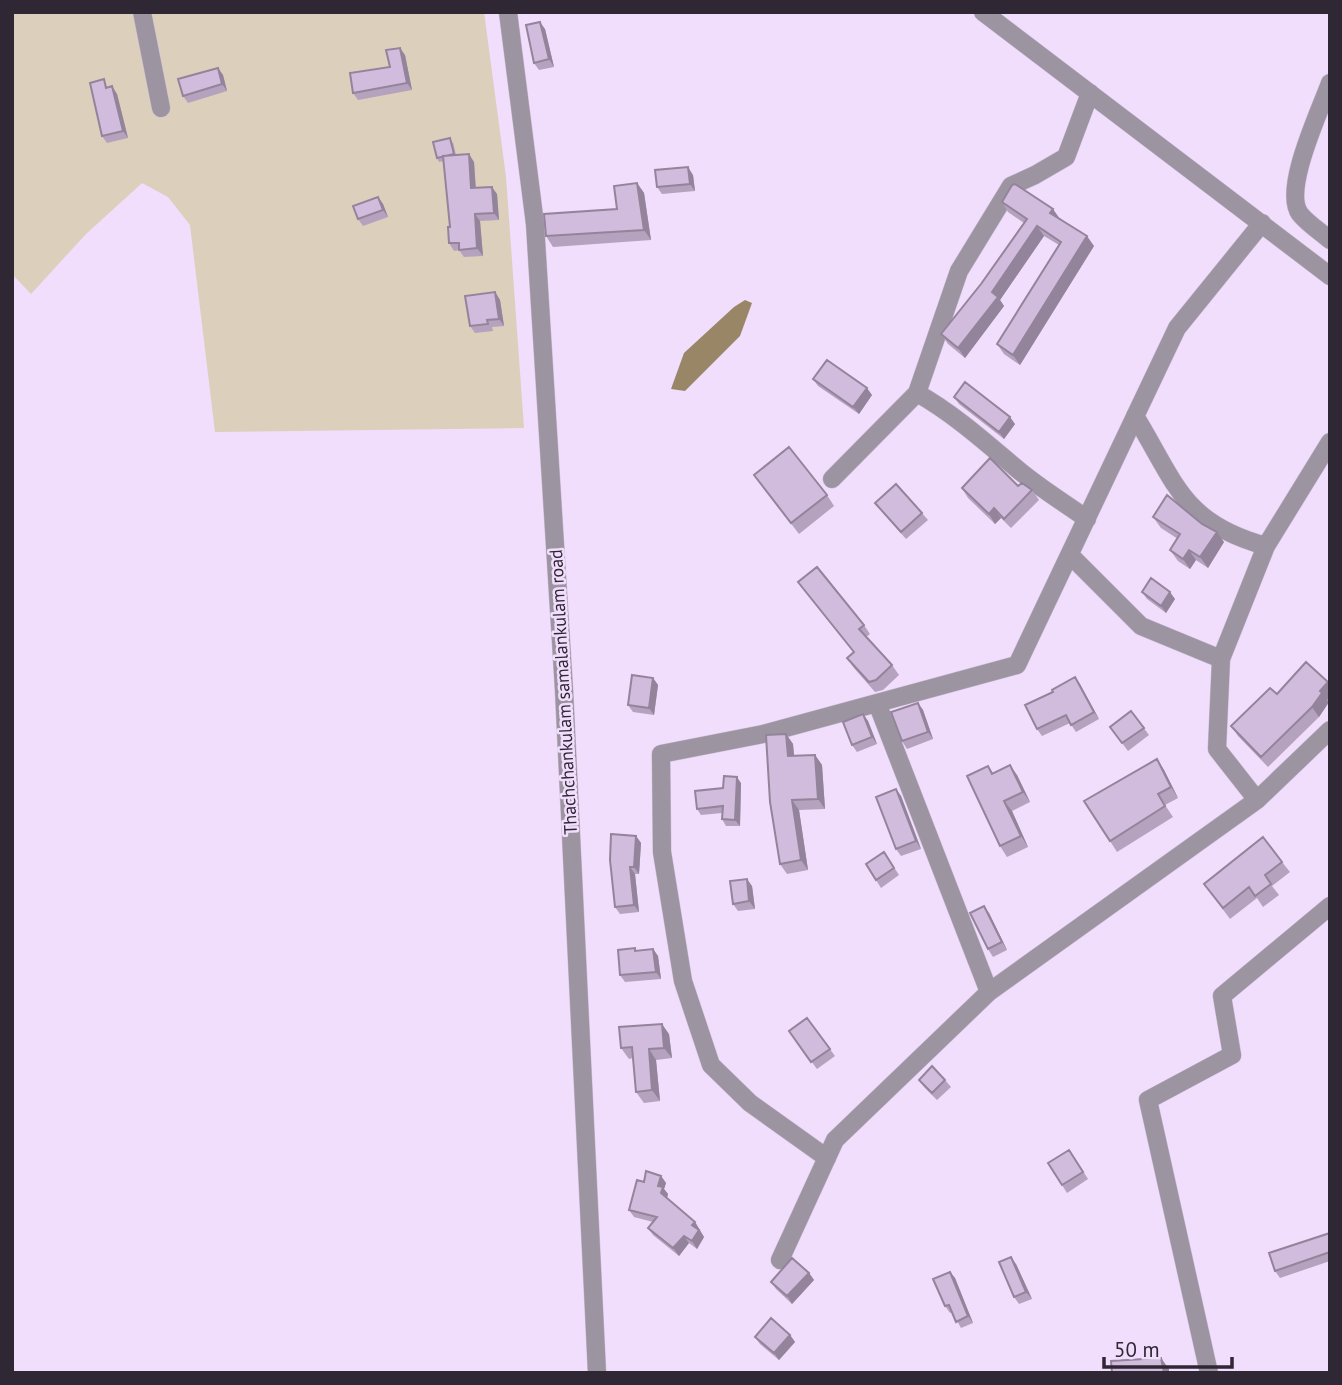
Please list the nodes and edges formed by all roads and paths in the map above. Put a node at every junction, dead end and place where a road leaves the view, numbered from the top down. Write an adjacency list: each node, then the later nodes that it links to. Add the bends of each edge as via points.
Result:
1 (142, 12): 6 (street)
2 (508, 12): 25 (street, Thachchankulam samalankulam road, via 535,224 564,690)
3 (983, 12): 5 (street)
4 (1330, 83): 8 (street, via 1299,169 1294,197 1300,214)
5 (1090, 93): 7 (street); 10 (street, via 1066,157 1011,186 958,271)
6 (161, 108)
7 (1262, 223): 9 (street); 11 (street, via 1177,328)
8 (1330, 240)
9 (1330, 276)
10 (917, 393): 13 (street); 14 (street, via 944,408 1017,470)
11 (1135, 416): 14 (street); 15 (street, via 1196,513)
12 (1330, 442): 15 (street)
13 (832, 479)
14 (1087, 519): 16 (street)
15 (1266, 546): 17 (street)
16 (1070, 555): 17 (street, via 1141,625); 18 (street, via 1017,665)
17 (1222, 659): 20 (street, via 1217,749)
18 (877, 703): 22 (street); 23 (street, via 764,734 661,754 662,852 683,981 710,1065 750,1103)
19 (1330, 730): 20 (street)
20 (1257, 800): 22 (street)
21 (1330, 906): 26 (street, via 1222,996 1232,1055 1148,1100)
22 (989, 992): 23 (street, via 835,1140)
23 (827, 1158): 24 (street)
24 (779, 1259)
25 (597, 1373)
26 (1209, 1373)

